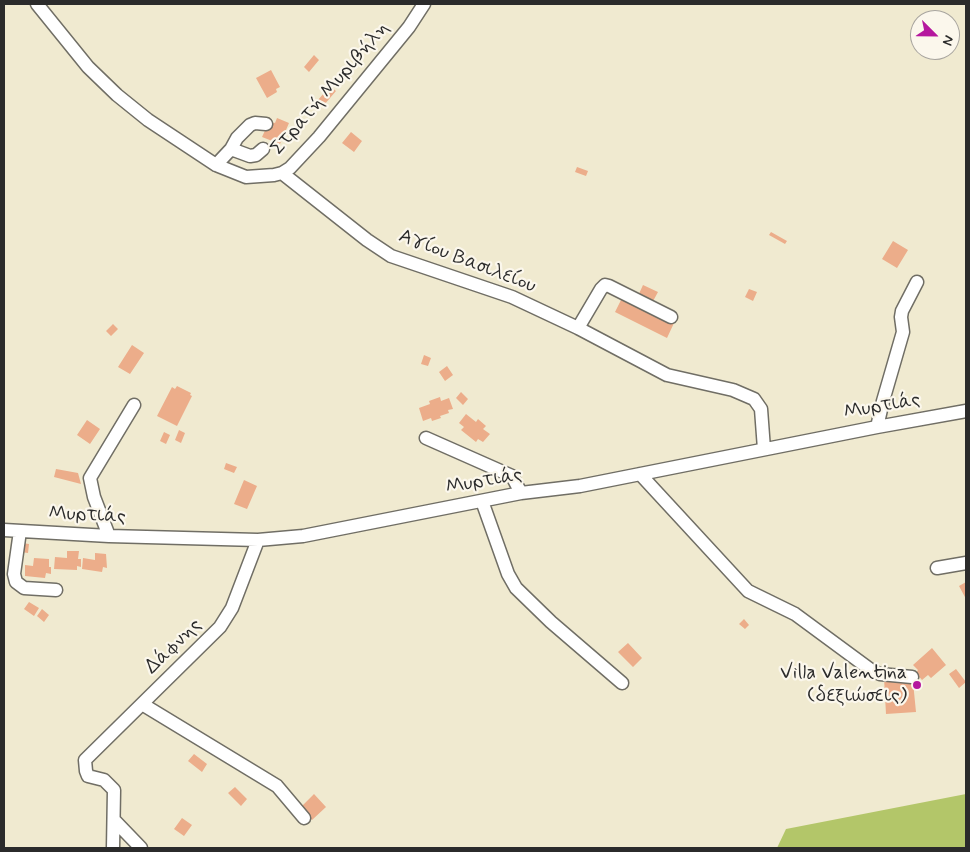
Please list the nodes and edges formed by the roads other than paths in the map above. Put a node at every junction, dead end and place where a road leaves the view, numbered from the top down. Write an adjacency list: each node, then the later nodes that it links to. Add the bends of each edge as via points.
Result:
1 (37, 4): 6 (street, via 88,67 117,95 148,120)
2 (424, 4): 7 (street, Στρατή Μυριβήλη, via 410,27 319,137)
3 (266, 124): 4 (street, via 250,125)
4 (231, 149): 5 (street, via 250,156); 6 (street)
5 (263, 149)
6 (216, 165): 7 (street, via 246,177)
7 (282, 173): 10 (street, Αγίου Βασιλείου, via 392,256 512,297)
8 (917, 282): 13 (street, via 902,311 903,332)
9 (671, 318): 10 (street, via 605,285)
10 (578, 328): 15 (street, Αγίου Βασιλείου, via 667,375 733,390 754,399 761,409)
11 (134, 405): 21 (street, via 90,478)
12 (966, 411): 13 (street, Μυρτιάς)
13 (877, 427): 15 (street, Μυρτιάς)
14 (426, 438): 17 (street, via 512,476)
15 (764, 449): 16 (street, Μυρτιάς)
16 (640, 474): 17 (street, Μυρτιάς); 26 (street, via 748,591 795,614 871,670)
17 (521, 493): 18 (street, Μυρτιάς)
18 (482, 501): 22 (street, Μυρτιάς, via 303,536); 27 (street, via 516,588)
19 (4, 530): 20 (street, Μυρτιάς)
20 (20, 531): 21 (street, Μυρτιάς); 25 (street, via 14,574 16,582 24,588)
21 (109, 536): 22 (street, Μυρτιάς)
22 (258, 540): 28 (street, Δάφνης, via 232,608 220,628)
23 (966, 563): 24 (street)
24 (938, 568)
25 (56, 590)
26 (912, 677)
27 (622, 683)
28 (142, 704): 29 (street, via 277,786); 30 (street, Δάφνης, via 85,760 88,776 104,780 114,790)
29 (304, 818)
30 (114, 820): 31 (street); 32 (street)
31 (113, 848)
32 (141, 848)

